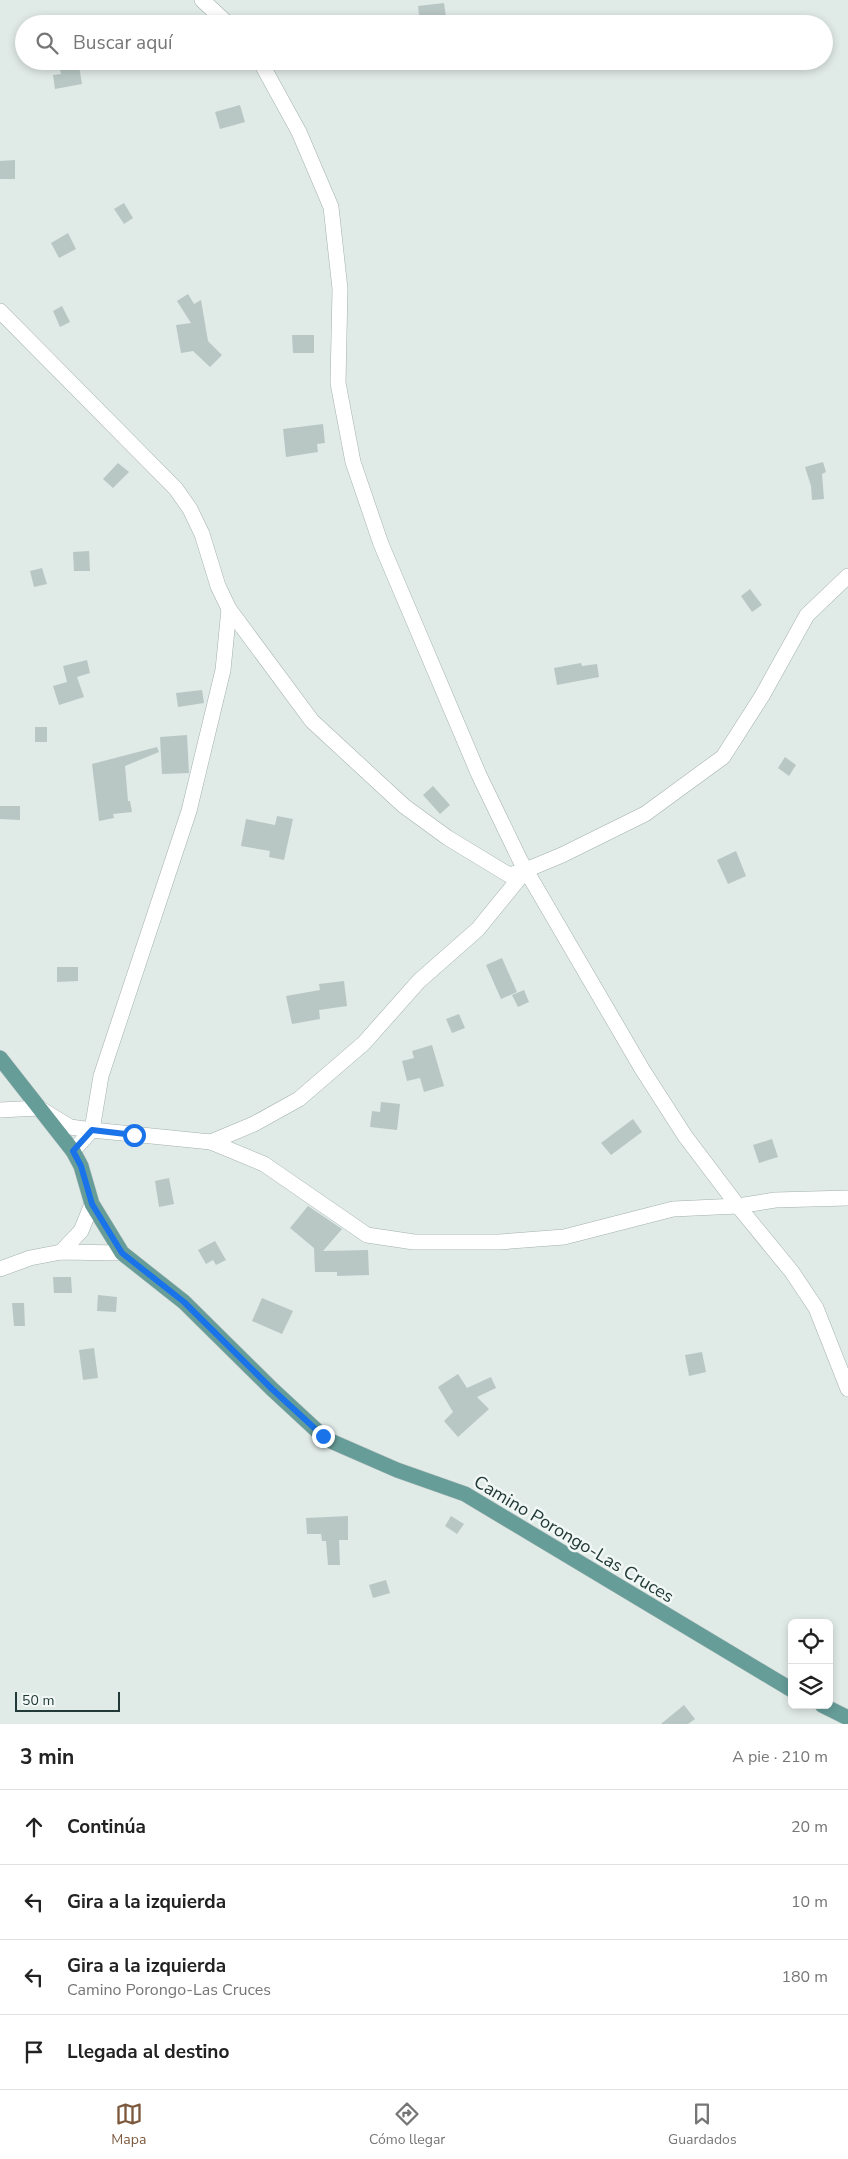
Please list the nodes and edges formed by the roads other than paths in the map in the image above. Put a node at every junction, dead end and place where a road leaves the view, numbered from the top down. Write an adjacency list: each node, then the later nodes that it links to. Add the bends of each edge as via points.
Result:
1 (202, 0): 2 (street)
2 (218, 15)
3 (265, 70): 7 (street, via 299,132 331,207 340,289 338,383 353,462 381,544 422,645 479,775)
4 (0, 311): 6 (street, via 176,489 202,534 218,586)
5 (848, 576): 7 (street, via 807,615 762,696 723,757 645,814)
6 (229, 609): 7 (street, via 312,721 404,806 448,838 509,875); 11 (street, via 223,670 189,811 101,1076)
7 (526, 870): 12 (street, via 478,929 419,981 364,1043 299,1099 254,1124); 16 (street, via 642,1069 685,1136)
8 (0, 1058): 9 (main road, Camino Porongo-Las Cruces)
9 (39, 1108): 10 (street); 11 (street, via 70,1127); 13 (main road, Camino Porongo-Las Cruces)
10 (0, 1110)
11 (92, 1130): 12 (street); 13 (street)
12 (211, 1142): 16 (street, via 264,1164 367,1235 414,1242 499,1242 564,1237 673,1209)
13 (73, 1151): 15 (main road, Camino Porongo-Las Cruces)
14 (848, 1198): 16 (street, via 775,1200)
15 (92, 1204): 17 (street, via 81,1231); 18 (main road, Camino Porongo-Las Cruces)
16 (738, 1206): 20 (street, via 792,1272 816,1308)
17 (62, 1252): 18 (street); 19 (street, via 30,1258)
18 (122, 1253): 21 (main road, Camino Porongo-Las Cruces, via 184,1302 326,1439 397,1470 465,1494)
19 (0, 1269)
20 (848, 1389)
21 (788, 1688)
22 (830, 1709): 23 (main road)
23 (848, 1718)

